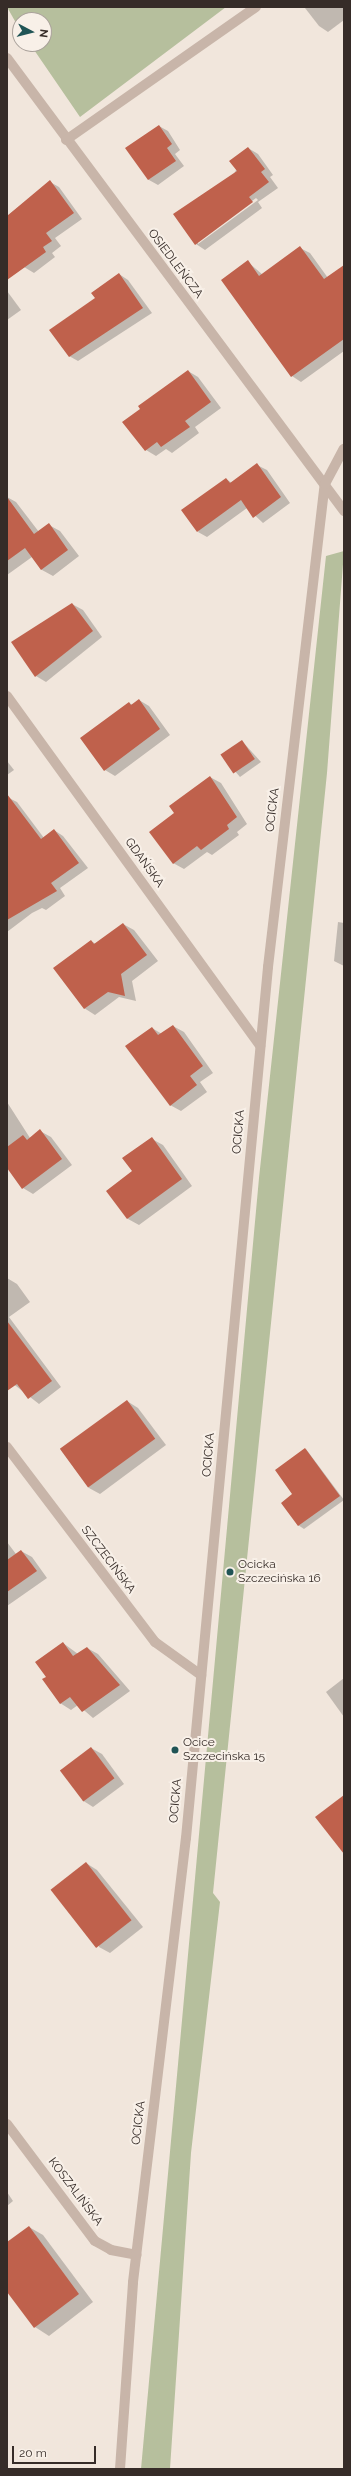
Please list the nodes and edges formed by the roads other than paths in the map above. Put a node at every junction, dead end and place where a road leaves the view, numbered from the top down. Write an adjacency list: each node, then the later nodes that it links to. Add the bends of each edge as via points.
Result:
1 (256, 7): 3 (street)
2 (7, 58): 3 (street, OSIEDLEŃCZA)
3 (66, 140): 5 (street, OSIEDLEŃCZA)
4 (344, 448): 5 (street, OCICKA)
5 (325, 484): 6 (street, OSIEDLEŃCZA); 8 (street, OCICKA)
6 (344, 511)
7 (7, 696): 8 (street, GDAŃSKA)
8 (260, 1046): 10 (street, OCICKA)
9 (7, 1447): 10 (street, SZCZECIŃSKA, via 155,1642)
10 (201, 1675): 12 (street, OCICKA)
11 (7, 2124): 12 (street, KOSZALIŃSKA, via 95,2241 111,2250)
12 (137, 2255): 13 (street, OCICKA)
13 (120, 2469)

